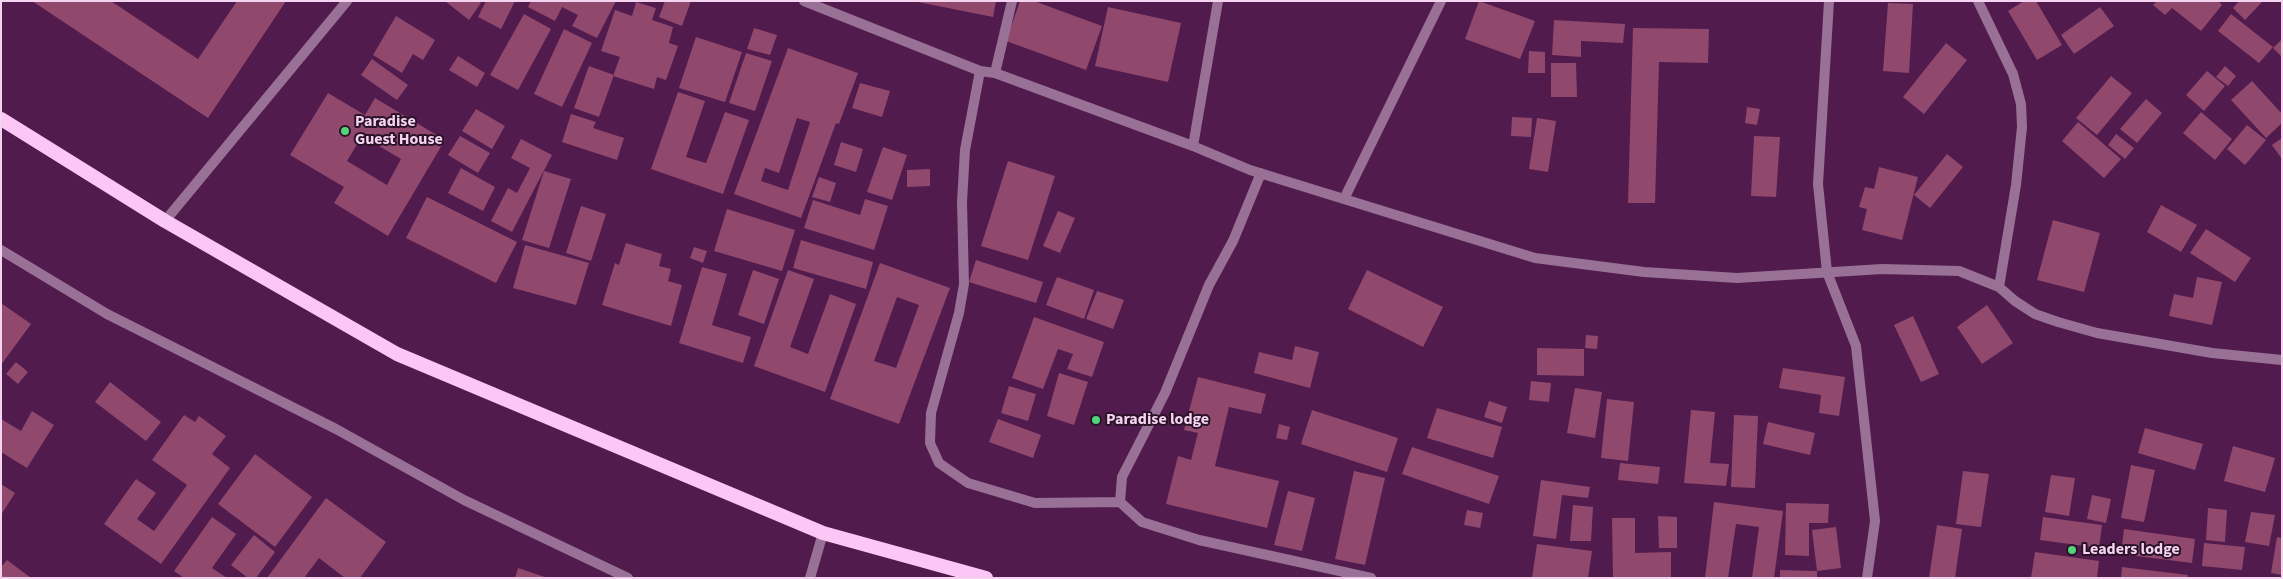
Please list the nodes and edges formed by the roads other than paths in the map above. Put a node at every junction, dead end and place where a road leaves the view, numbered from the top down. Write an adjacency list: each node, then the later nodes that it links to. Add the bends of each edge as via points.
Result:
1 (347, 1): 14 (street)
2 (804, 1): 8 (street)
3 (1012, 1): 9 (street)
4 (1218, 1): 11 (street)
5 (1441, 1): 13 (street)
6 (1829, 1): 16 (street, via 1818,184)
7 (1978, 1): 17 (street, via 2013,74 2021,104 2016,185)
8 (980, 71): 9 (street); 19 (street, via 965,150 962,202 964,284 931,413 930,443 939,463 968,483 1035,503)
9 (996, 73): 11 (street)
10 (1, 119): 14 (highway)
11 (1194, 146): 12 (street)
12 (1261, 173): 13 (street); 19 (street, via 1165,393 1122,477)
13 (1344, 199): 16 (street, via 1535,258 1644,272 1737,278)
14 (165, 221): 20 (highway, via 397,354)
15 (1, 250): 21 (street, via 107,314 336,429 464,500)
16 (1827, 272): 17 (street, via 1882,269 1959,272); 25 (street, via 1856,346 1875,520)
17 (1999, 287): 18 (street, via 2035,314 2097,333 2212,353)
18 (2282, 360)
19 (1120, 502): 24 (street, via 1142,522 1199,540)
20 (823, 533): 22 (street); 23 (highway)
21 (628, 578)
22 (810, 578)
23 (986, 578)
24 (1371, 578)
25 (1867, 578)

